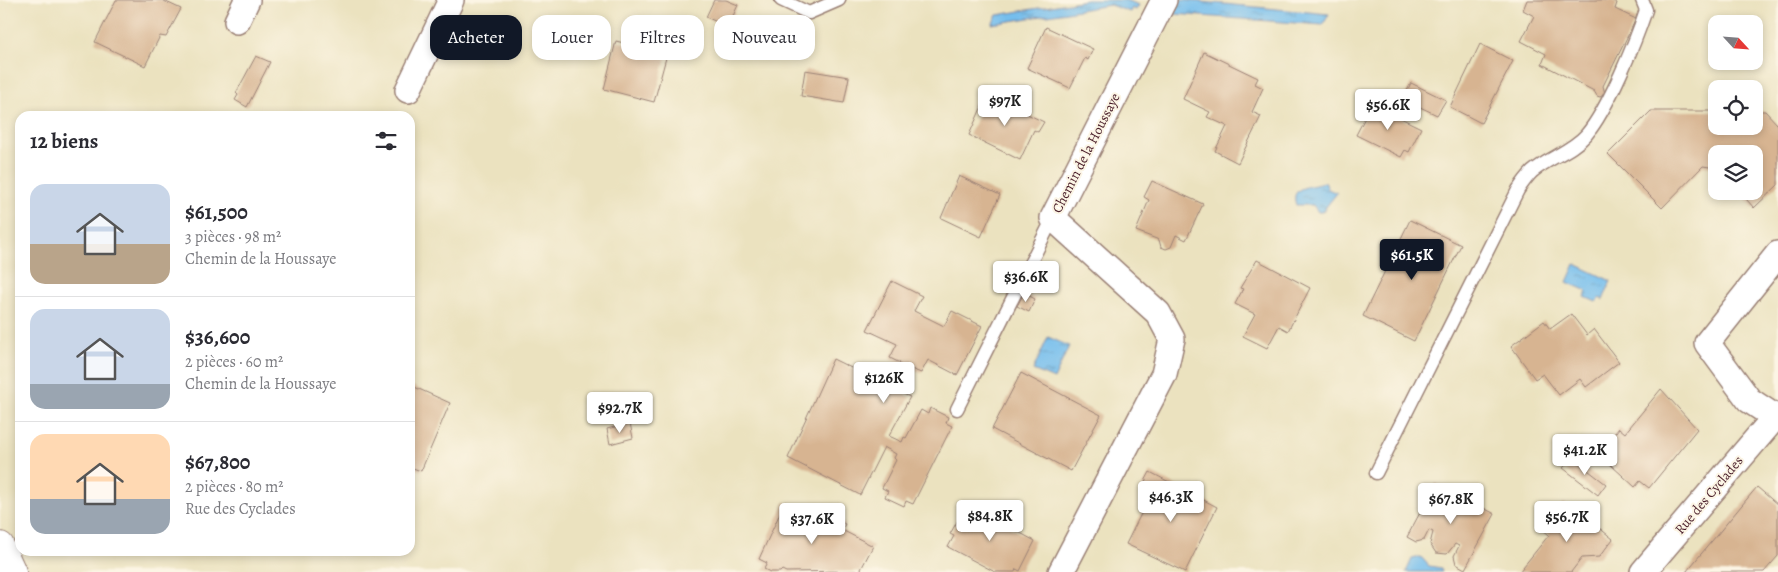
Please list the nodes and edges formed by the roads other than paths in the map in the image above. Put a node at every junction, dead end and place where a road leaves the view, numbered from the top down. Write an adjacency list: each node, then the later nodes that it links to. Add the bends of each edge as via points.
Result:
1 (451, 0): 6 (street)
2 (782, 0): 3 (lane, via 809,13)
3 (839, 0)
4 (1164, 0): 7 (street, Chemin de la Houssaye)
5 (1642, 0): 11 (lane, via 1646,10 1641,25 1605,104 1586,135 1533,172 1518,190)
6 (408, 90)
7 (1053, 218): 9 (lane); 14 (street, Chemin de la Houssaye, via 1158,313 1172,339 1164,374)
8 (1778, 254): 10 (street, Rue des Cyclades, via 1707,343 1748,400)
9 (956, 409)
10 (1776, 418): 15 (street, Rue des Cyclades)
11 (1376, 474)
12 (0, 546): 13 (highway)
13 (12, 572)
14 (1061, 572)
15 (1643, 572)

